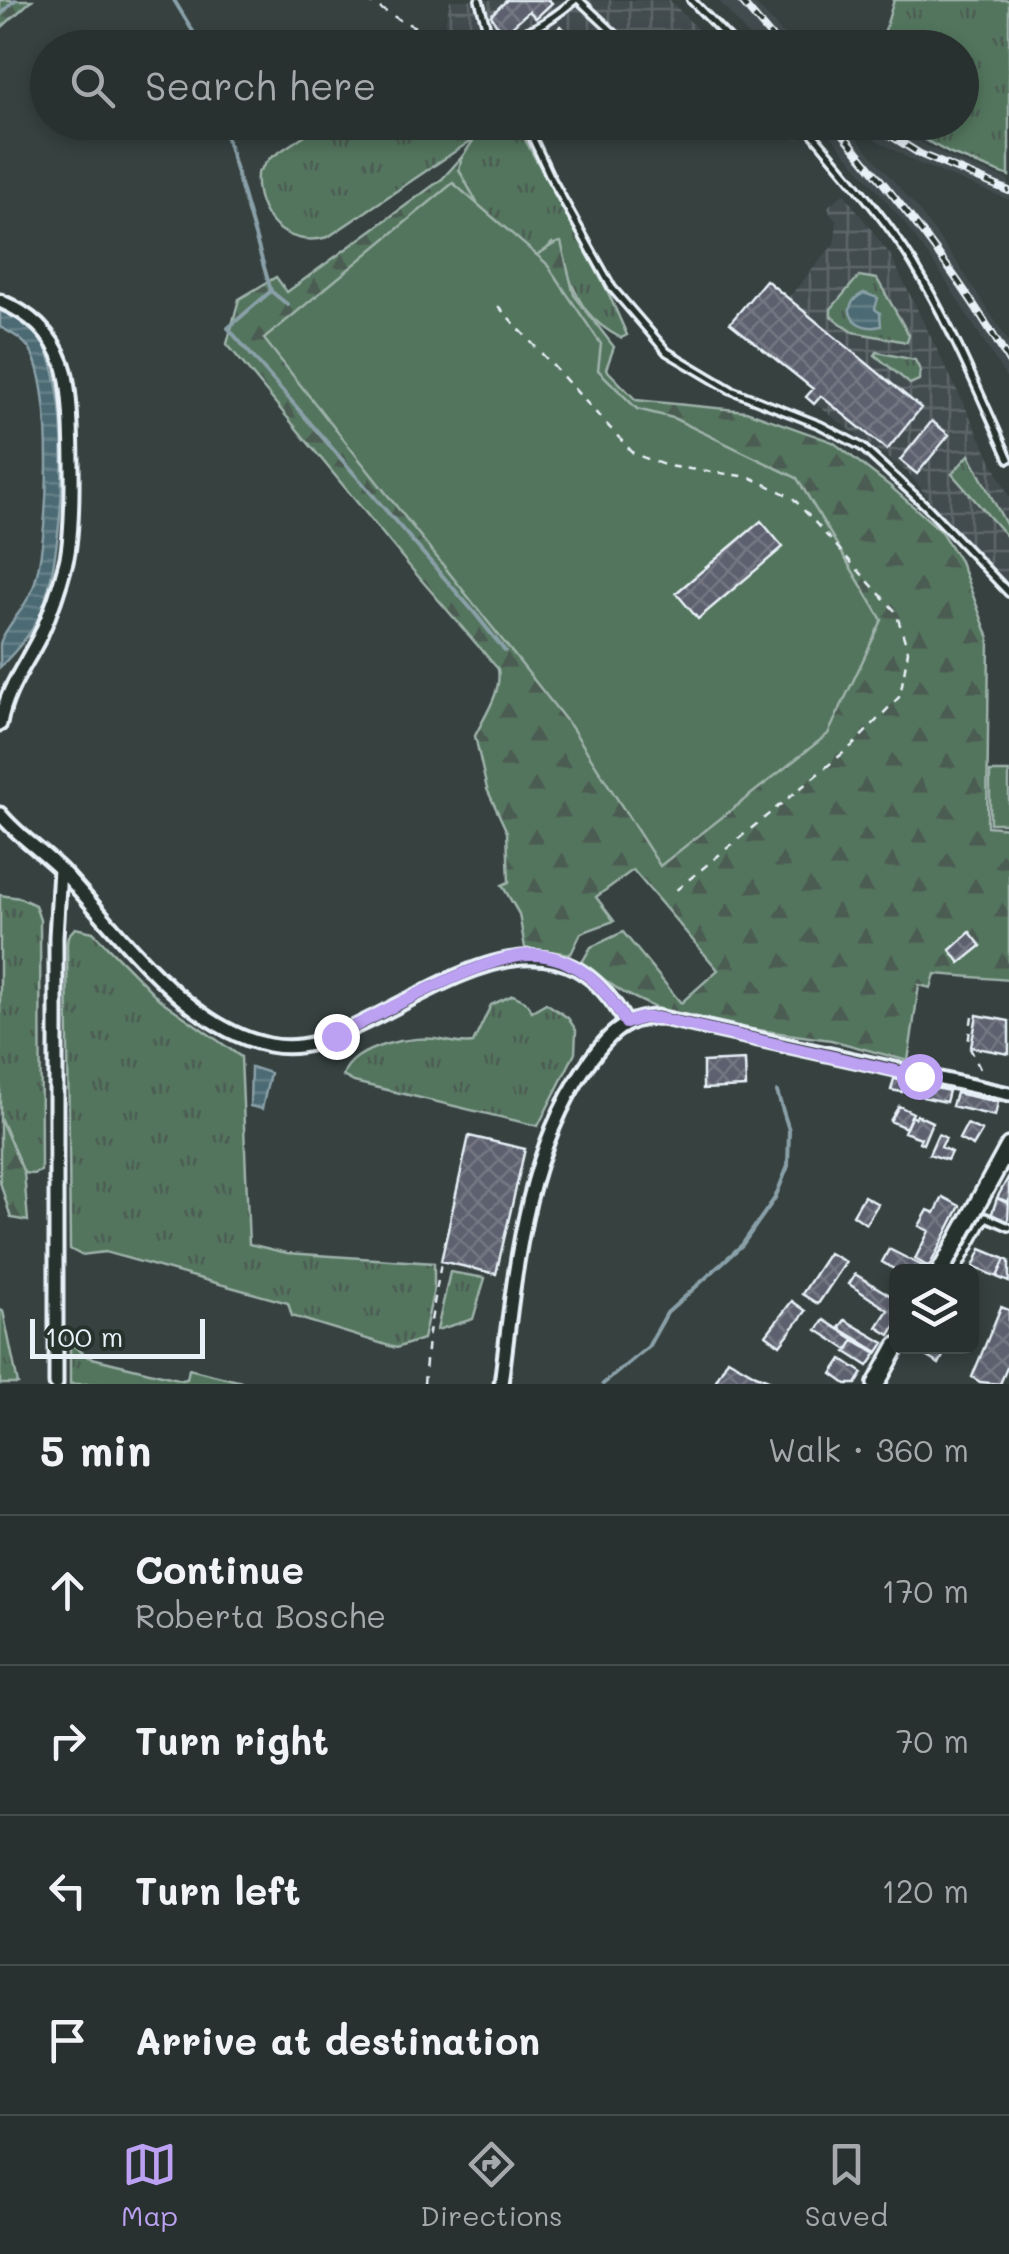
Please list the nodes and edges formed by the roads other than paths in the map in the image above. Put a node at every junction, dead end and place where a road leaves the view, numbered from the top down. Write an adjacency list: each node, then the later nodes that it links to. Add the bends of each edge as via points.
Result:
1 (478, 0): 4 (lane)
2 (577, 0): 5 (lane); 6 (lane)
3 (692, 0): 7 (lane)
4 (487, 30)
5 (535, 30)
6 (610, 30)
7 (721, 30)
8 (533, 140): 12 (lane, via 612,288 667,352 731,390 862,447)
9 (818, 140): 11 (lane, via 910,259)
10 (0, 301): 13 (street, via 41,326 62,362 72,489 67,558)
11 (1009, 459)
12 (1009, 593)
13 (0, 724)
14 (0, 814): 15 (street)
15 (60, 869): 16 (street, via 146,965 205,1016 236,1036 270,1046 305,1048 454,979 531,955 587,975 613,999); 23 (street)
16 (626, 1023): 17 (street, via 658,1018); 24 (street, via 578,1078 547,1143 524,1225)
17 (1009, 1094)
18 (1009, 1146): 20 (street)
19 (1009, 1227): 21 (lane, via 986,1217)
20 (951, 1264)
21 (952, 1264)
22 (893, 1354): 25 (street)
23 (56, 1384)
24 (501, 1384)
25 (876, 1384)

